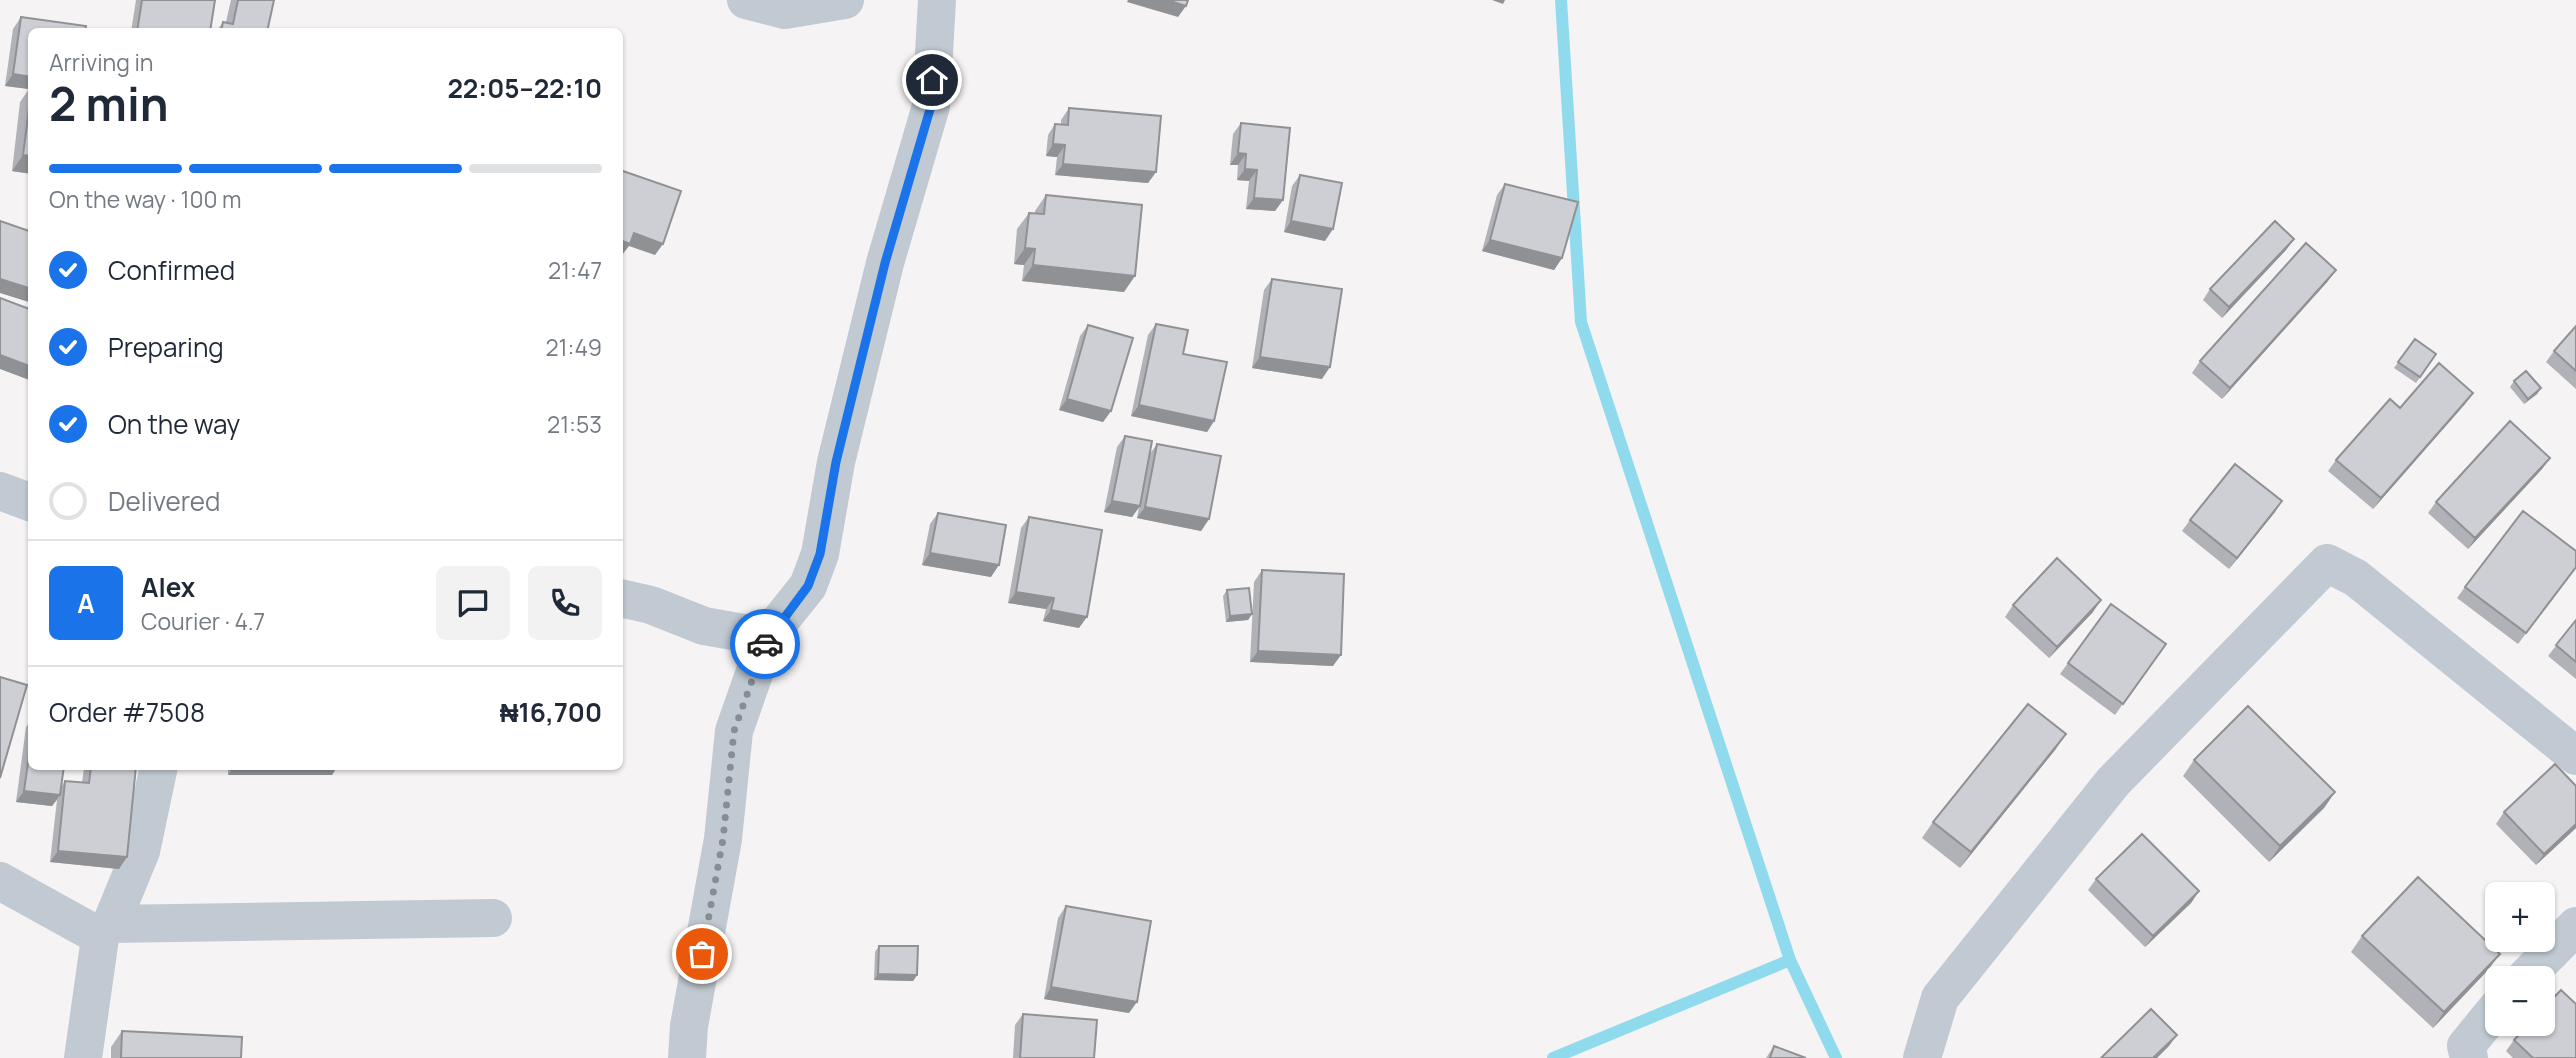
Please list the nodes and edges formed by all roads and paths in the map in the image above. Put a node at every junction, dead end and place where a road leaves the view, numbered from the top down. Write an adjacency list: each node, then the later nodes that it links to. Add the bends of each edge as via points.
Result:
1 (746, 0): 2 (street, via 785,10)
2 (845, 0)
3 (937, 0): 7 (street, via 931,106 885,263 836,462 820,554 808,586)
4 (0, 491): 5 (street)
5 (28, 502)
6 (623, 599): 7 (street, via 704,626)
7 (767, 637): 17 (street, via 734,731 723,839)
8 (2576, 757): 18 (street, via 2356,578 2327,563 2113,782 1940,998)
9 (158, 770): 13 (street, via 141,850)
10 (0, 881): 13 (street, via 92,932)
11 (493, 918): 13 (street)
12 (2576, 926): 14 (street)
13 (106, 928): 16 (street)
14 (2537, 966)
15 (2485, 1023): 19 (street, via 2466,1046)
16 (83, 1058)
17 (687, 1058)
18 (1922, 1058)
19 (2469, 1058)

